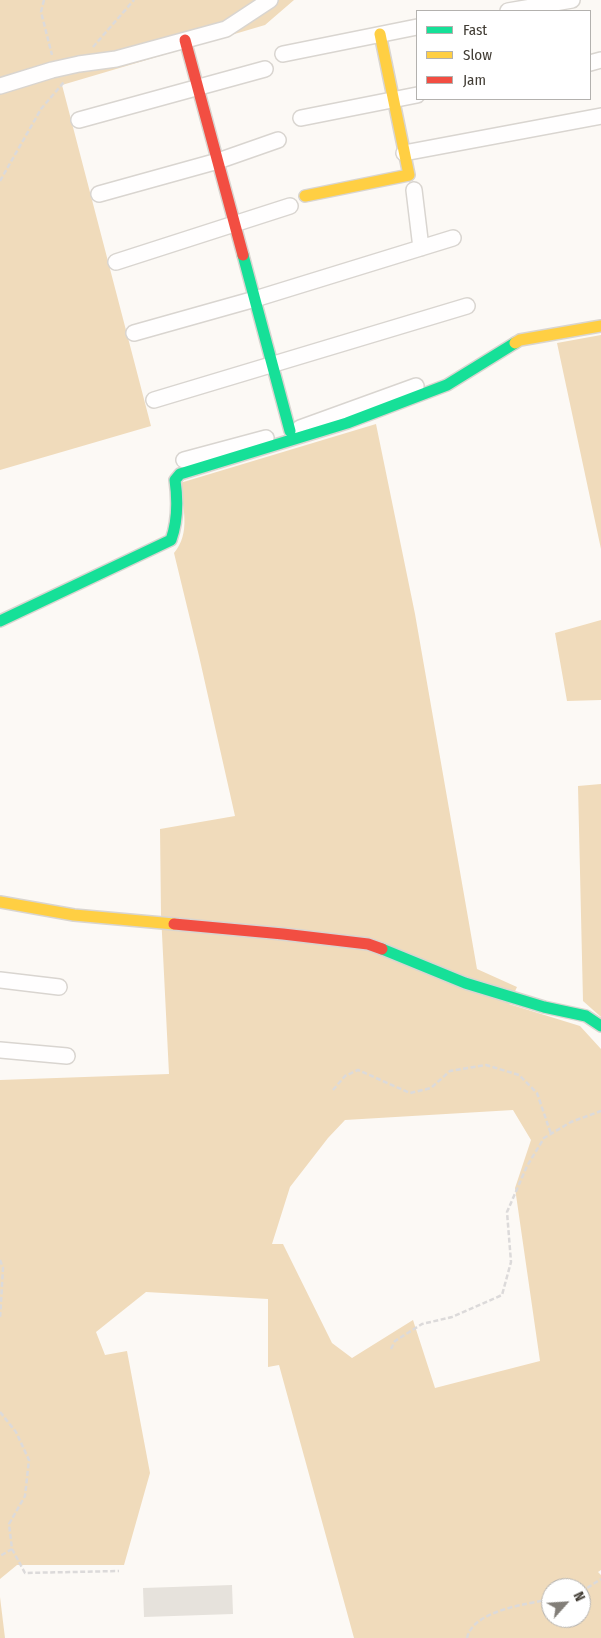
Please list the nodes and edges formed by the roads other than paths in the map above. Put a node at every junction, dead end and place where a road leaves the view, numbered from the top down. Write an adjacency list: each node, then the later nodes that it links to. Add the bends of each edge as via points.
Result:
1 (270, 0): 6 (street, via 226,29)
2 (572, 0): 3 (street)
3 (514, 10)
4 (416, 27): 5 (street)
5 (380, 34): 7 (street); 12 (street)
6 (185, 40): 9 (street, via 116,59 52,70); 10 (street)
7 (283, 54)
8 (265, 69): 10 (street)
9 (0, 86)
10 (198, 87): 15 (street); 18 (street)
11 (416, 96): 12 (street)
12 (393, 100): 14 (street); 17 (street)
13 (601, 116): 17 (street)
14 (301, 118)
15 (79, 120)
16 (278, 140): 18 (street)
17 (404, 152): 21 (street, via 409,175)
18 (218, 161): 20 (street); 23 (street)
19 (414, 190): 25 (street)
20 (99, 194)
21 (305, 196)
22 (290, 206): 23 (street)
23 (235, 224): 26 (street); 27 (street)
24 (453, 238): 25 (street)
25 (421, 248): 27 (street)
26 (116, 262)
27 (255, 299): 30 (street); 31 (street)
28 (467, 306): 31 (street)
29 (601, 326): 36 (street, via 520,340 447,385 346,423 180,474 174,480 176,530 171,540)
30 (134, 333)
31 (273, 365): 33 (street); 34 (street)
32 (416, 386): 34 (street)
33 (154, 400)
34 (290, 431): 35 (street)
35 (184, 460)
36 (0, 621)
37 (0, 902): 40 (street, via 74,915 368,944 465,982 544,1007 586,1016)
38 (0, 980): 39 (street)
39 (59, 987)
40 (601, 1026)
41 (0, 1050): 42 (street)
42 (67, 1056)

